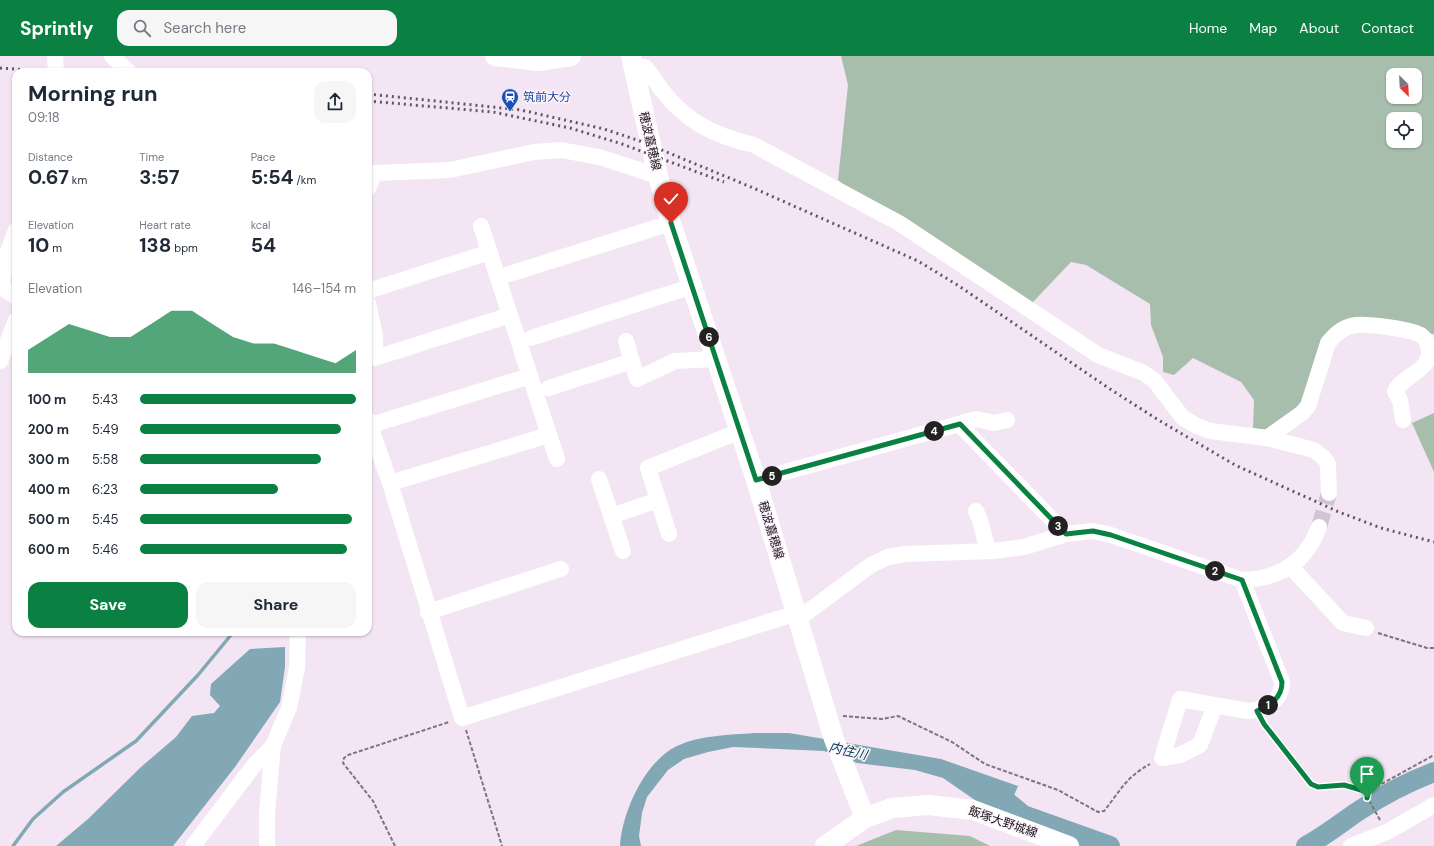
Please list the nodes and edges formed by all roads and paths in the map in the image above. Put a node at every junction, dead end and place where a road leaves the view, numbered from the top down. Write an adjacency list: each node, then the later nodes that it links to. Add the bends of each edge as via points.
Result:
1 (55, 56): 6 (street)
2 (112, 56): 7 (street)
3 (495, 56): 4 (main road, via 538,61)
4 (571, 56)
5 (632, 61): 8 (main road, 穂波嘉穂線); 36 (street, via 645,67 661,89 693,120 710,132 754,145 900,223 1098,356 1149,376 1165,393 1182,418 1210,431)
6 (56, 68)
7 (124, 68)
8 (658, 176): 9 (street, via 588,154 561,150 534,152 450,170 375,172); 10 (main road, 穂波嘉穂線)
9 (372, 179)
10 (671, 223): 14 (street); 15 (main road, 穂波嘉穂線)
11 (481, 226): 13 (street)
12 (12, 241): 16 (street, via 6,257)
13 (490, 252): 17 (street); 19 (street)
14 (509, 274)
15 (693, 286): 22 (street); 24 (main road, 穂波嘉穂線)
16 (1, 287): 18 (street)
17 (372, 290)
18 (12, 294)
19 (510, 315): 20 (street, via 375,358); 27 (street)
20 (372, 322)
21 (12, 330): 25 (street)
22 (531, 338)
23 (626, 341): 26 (street)
24 (716, 359): 26 (street, via 675,361 638,379); 34 (main road, 穂波嘉穂線)
25 (0, 361)
26 (632, 361): 28 (street)
27 (530, 376): 31 (street); 35 (street)
28 (549, 388)
29 (1007, 420): 32 (street, via 994,423 976,419)
30 (1403, 420): 36 (street, via 1400,400 1395,392 1398,384 1423,366 1429,354 1428,344 1421,336 1403,330 1355,325 1334,335 1328,342 1306,410)
31 (372, 421)
32 (960, 424): 39 (street); 47 (street)
33 (372, 431): 40 (street)
34 (740, 431): 39 (main road, 穂波嘉穂線); 42 (street, via 648,468)
35 (549, 435): 37 (street); 40 (street)
36 (1267, 438): 41 (street, via 1301,446 1320,454 1328,464)
37 (557, 459)
38 (599, 479): 44 (street)
39 (756, 480): 54 (main road, 穂波嘉穂線)
40 (390, 483): 53 (street)
41 (1328, 493)
42 (658, 500): 44 (street); 46 (street)
43 (976, 512): 49 (street)
44 (611, 516): 48 (street)
45 (1319, 526): 50 (street, via 1314,541)
46 (668, 534)
47 (1066, 534): 49 (street, via 1024,547); 52 (street, via 1093,531 1111,535)
48 (623, 551)
49 (988, 551): 54 (street, via 888,557 871,565)
50 (1291, 567): 52 (street, via 1273,576); 55 (street, via 1343,623)
51 (561, 569): 53 (street)
52 (1242, 580): 59 (street, via 1282,682 1279,697)
53 (428, 612): 61 (street)
54 (798, 616): 60 (main road, 穂波嘉穂線); 61 (street)
55 (1366, 628): 57 (path, via 1388,637)
56 (298, 636): 62 (street, via 297,668 289,708)
57 (1434, 648)
58 (1215, 705): 59 (street); 64 (street, via 1200,745 1180,755); 64 (street, via 1180,698)
59 (1257, 711): 65 (path, via 1264,724 1311,784 1318,787 1344,785)
60 (826, 714): 64 (path, via 882,719 898,716 952,742 985,764 1058,790 1098,812 1104,811 1134,772); 67 (main road, 穂波嘉穂線)
61 (462, 718): 71 (path, via 344,758 343,763 372,801); 72 (path)
62 (273, 746): 69 (street, via 255,764); 70 (street, via 267,812)
63 (1434, 755): 65 (path)
64 (1162, 758)
65 (1368, 792): 68 (path, via 1369,801)
66 (1434, 805): 75 (street, via 1386,832)
67 (865, 818): 73 (main road, 飯塚大野城線); 74 (main road, 飯塚大野城線, via 892,808 928,805 973,810)
68 (1382, 823)
69 (193, 846)
70 (267, 846)
71 (395, 846)
72 (502, 846)
73 (825, 846)
74 (1070, 846)
75 (1351, 846)

